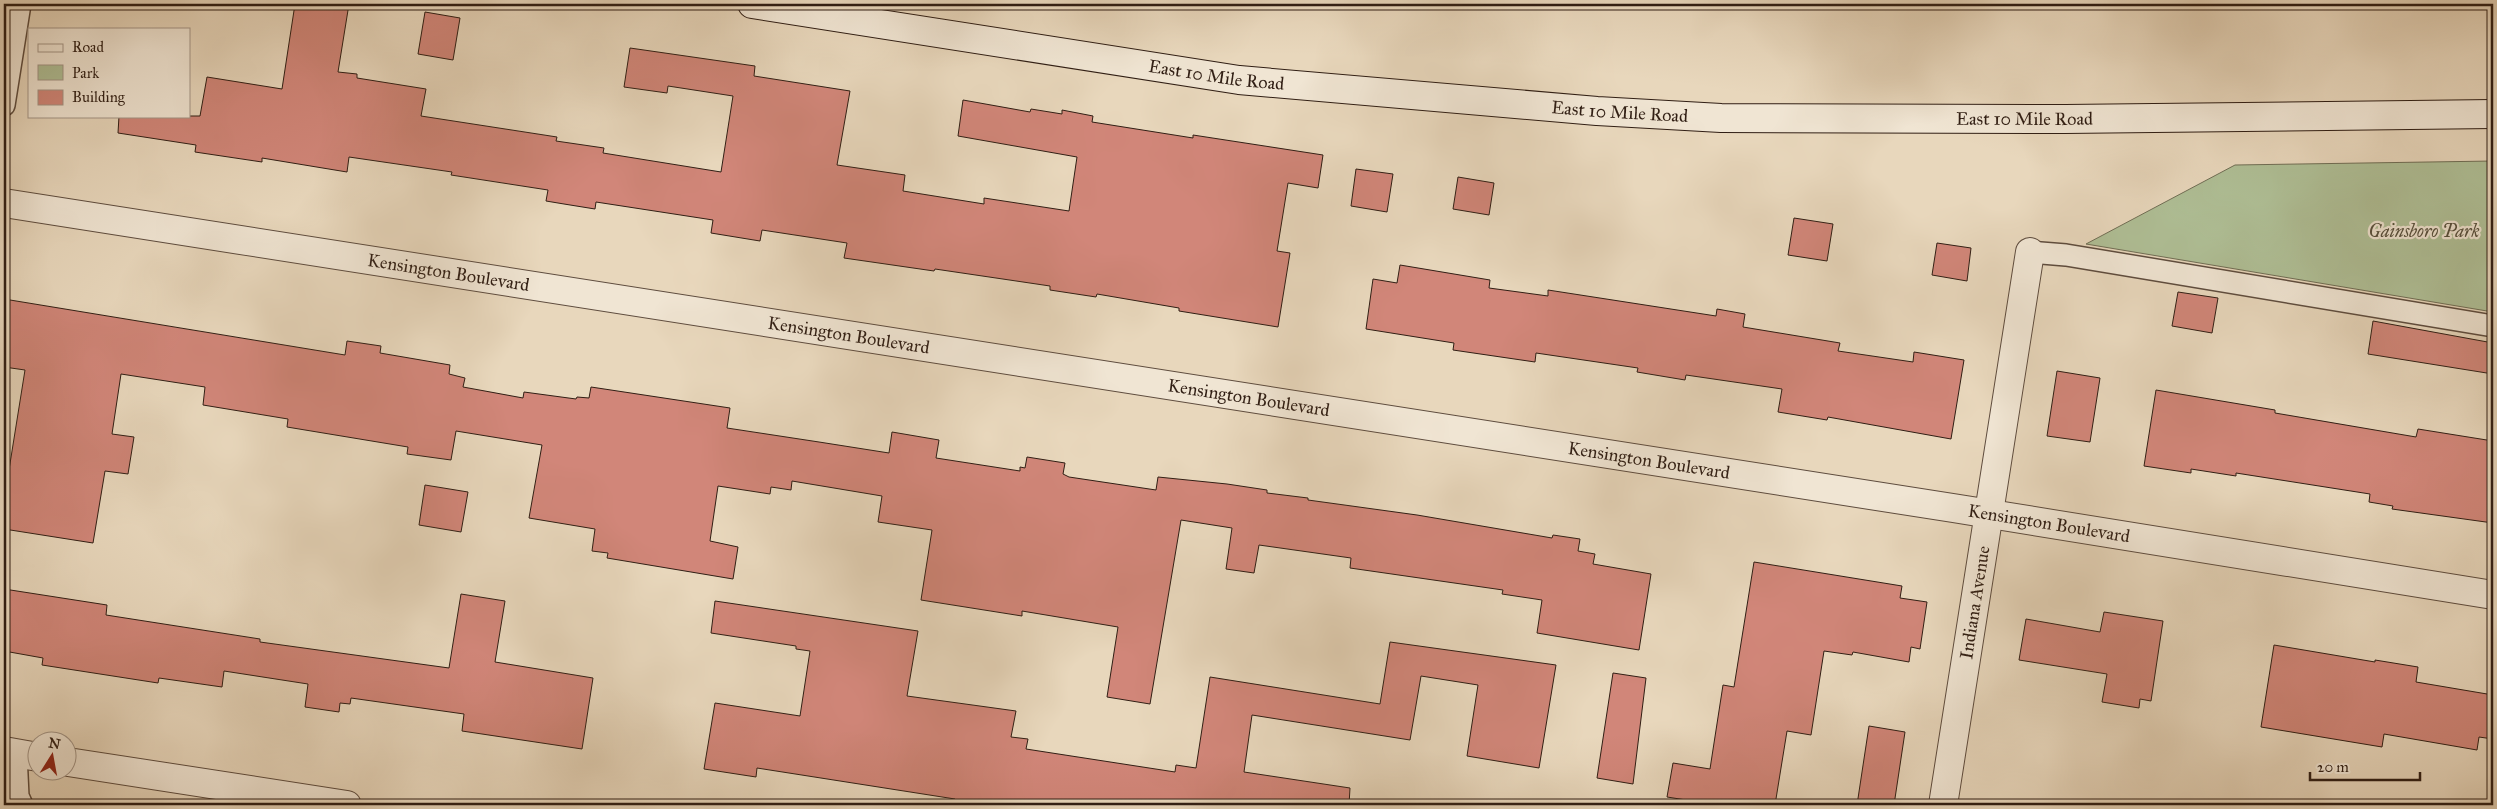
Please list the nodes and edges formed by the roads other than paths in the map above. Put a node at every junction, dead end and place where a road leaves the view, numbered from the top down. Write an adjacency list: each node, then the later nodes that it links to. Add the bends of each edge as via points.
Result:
1 (20, 4): 3 (lane)
2 (752, 4): 4 (street, East 10 Mile Road, via 1239,80 1598,111 1721,118 2055,119)
3 (4, 105)
4 (2493, 114)
5 (4, 203): 8 (street, Kensington Boulevard)
6 (2030, 252): 7 (lane); 8 (street, Indiana Avenue)
7 (2493, 326)
8 (1988, 513): 9 (street, Kensington Boulevard); 14 (street, Indiana Avenue)
9 (2493, 595)
10 (19, 754): 12 (lane, via 18,796)
11 (78, 764): 13 (street)
12 (22, 805)
13 (347, 805)
14 (1943, 805)

